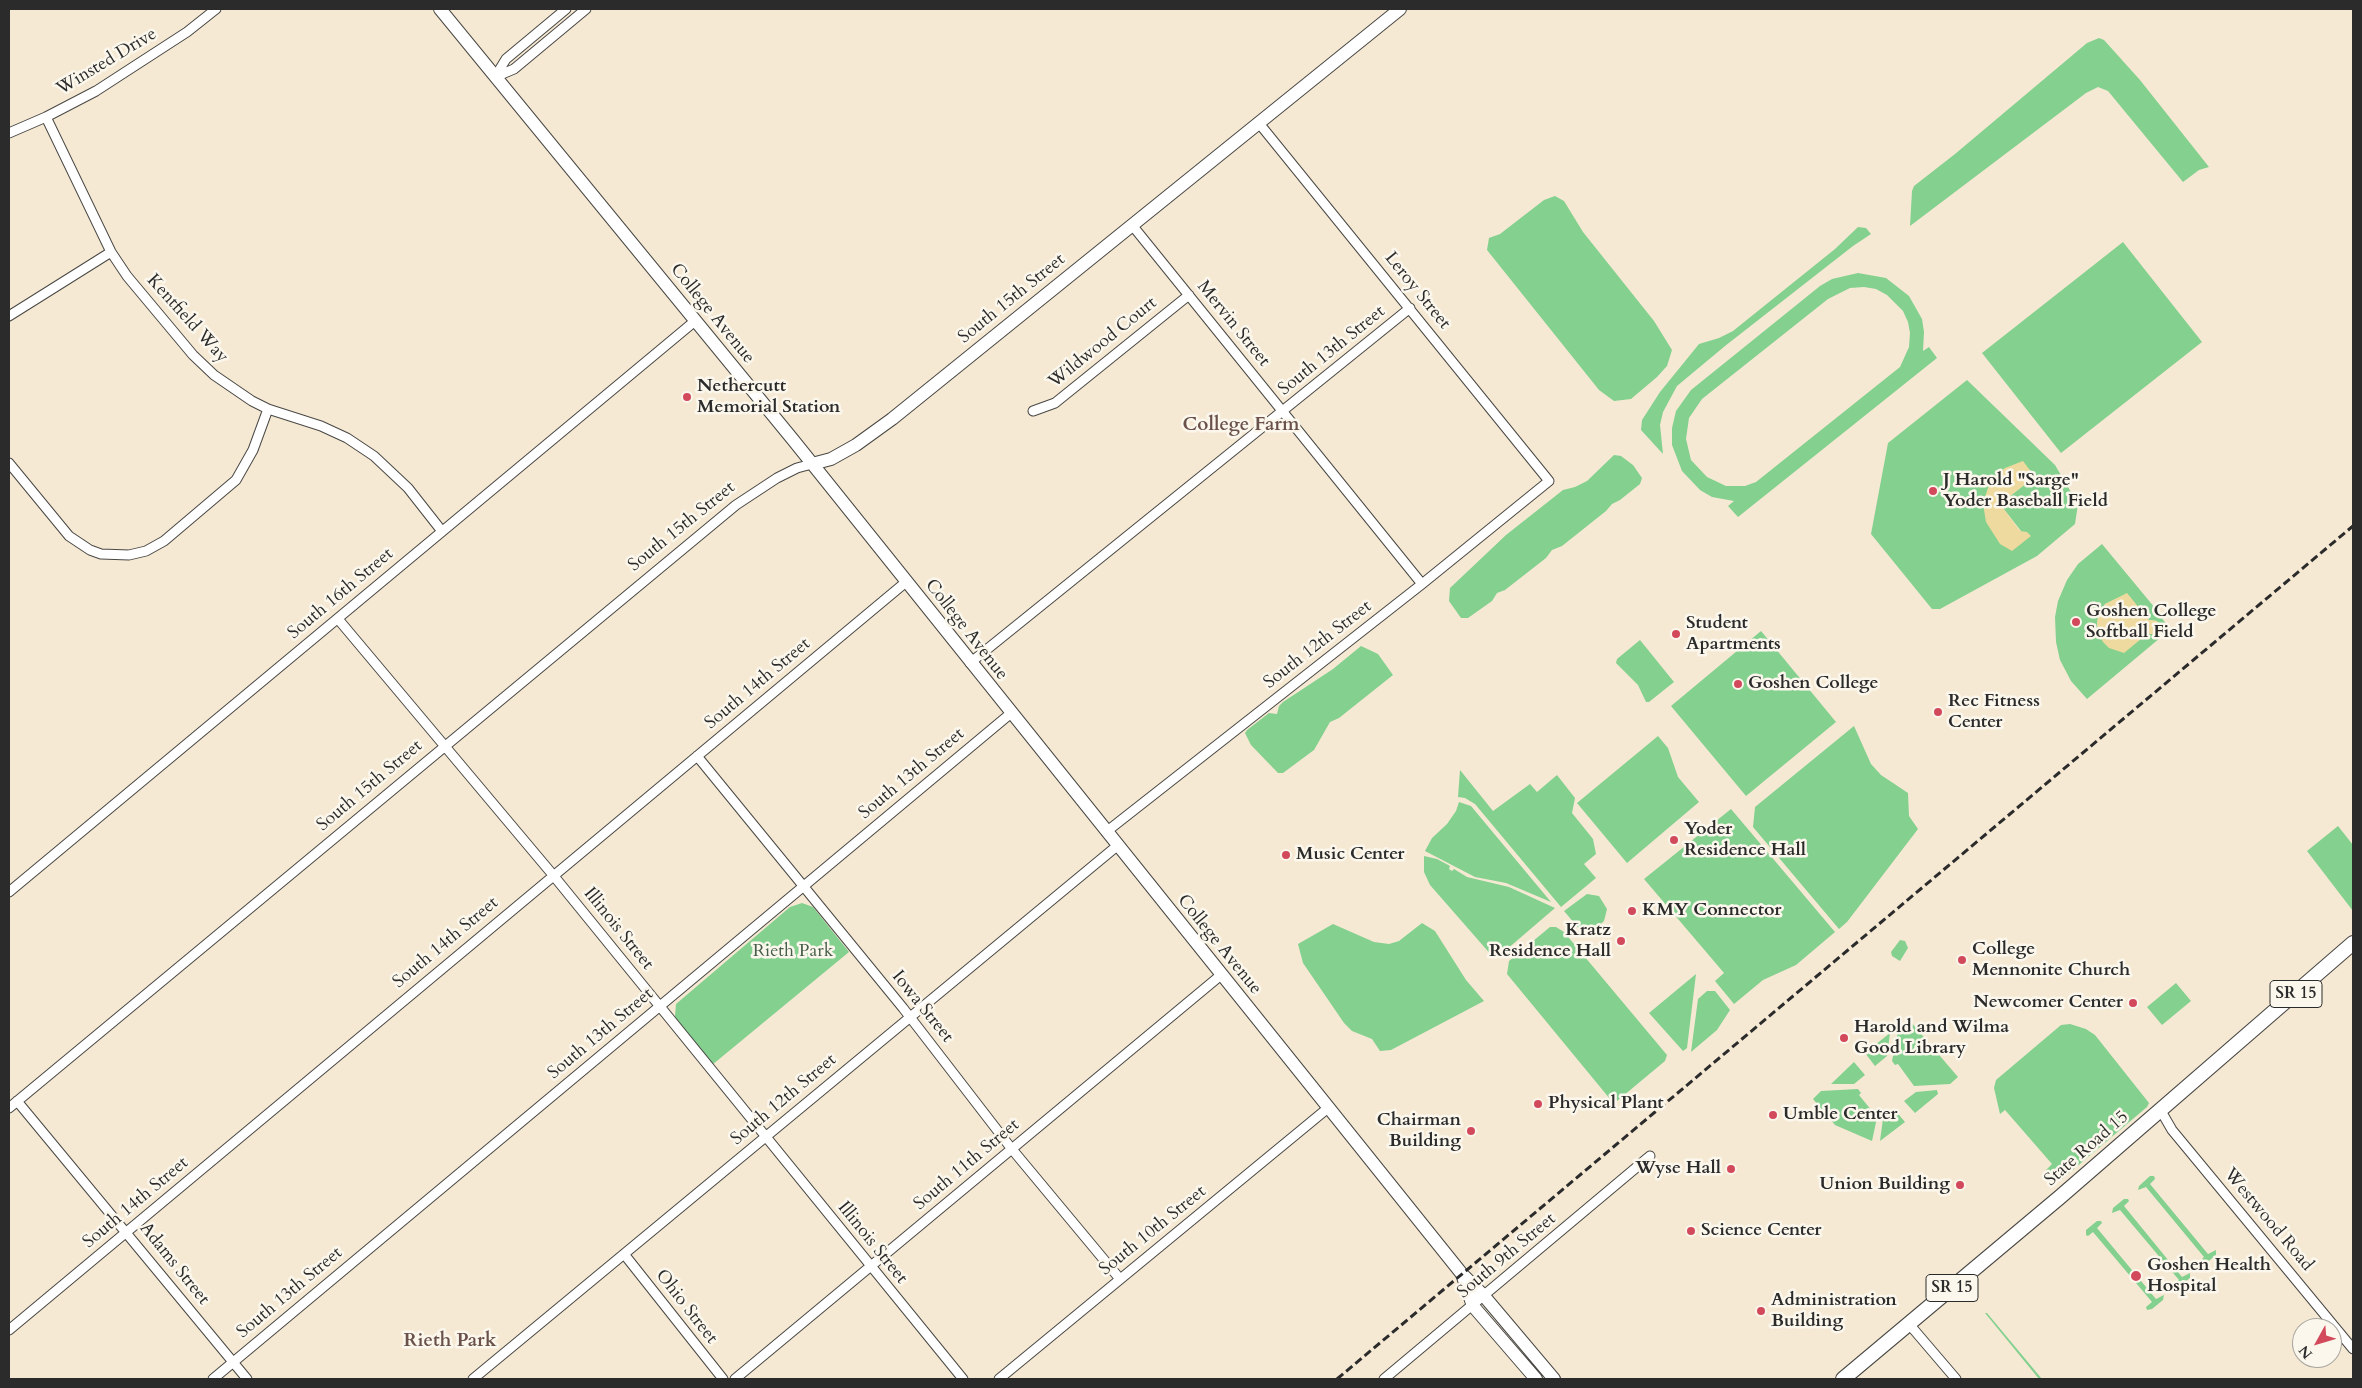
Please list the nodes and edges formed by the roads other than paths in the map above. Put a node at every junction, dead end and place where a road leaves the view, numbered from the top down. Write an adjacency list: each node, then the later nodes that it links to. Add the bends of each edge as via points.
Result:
1 (216, 9): 7 (street, Winsted Drive, via 96,91)
2 (440, 9): 6 (main road, College Avenue)
3 (566, 9): 6 (street, via 506,59)
4 (586, 9): 6 (street, via 514,69)
5 (1400, 9): 8 (main road, South 15th Street)
6 (495, 77): 15 (main road, College Avenue)
7 (46, 117): 9 (street, Winsted Drive); 11 (street, Kentfield Way)
8 (1258, 122): 10 (main road, South 15th Street); 13 (street, Leroy Street)
9 (9, 133)
10 (1132, 225): 12 (street, Mervin Street); 20 (main road, South 15th Street, via 874,432 831,460)
11 (111, 252): 14 (street); 16 (street, Kentfield Way, via 193,355 214,375)
12 (1189, 295): 17 (street, Wildwood Court, via 1055,403); 18 (street, Mervin Street)
13 (1410, 308): 18 (street, South 13th Street); 21 (street, Leroy Street)
14 (9, 316)
15 (695, 321): 20 (main road, College Avenue); 22 (street, South 16th Street)
16 (268, 409): 19 (street, via 253,450 236,480 164,541 146,551 129,555 101,554 69,536); 22 (street, Kentfield Way, via 321,426 374,456 408,488)
17 (1033, 411)
18 (1283, 412): 24 (street, Mervin Street); 26 (street, South 13th Street)
19 (9, 463)
20 (812, 464): 23 (main road, College Avenue); 28 (street, South 15th Street, via 777,478 736,505)
21 (1549, 480): 24 (street, South 12th Street)
22 (442, 530): 25 (street, South 16th Street)
23 (906, 582): 26 (main road, College Avenue); 29 (street, South 14th Street)
24 (1422, 584): 30 (street, South 12th Street)
25 (338, 619): 28 (street, Illinois Street); 34 (street, South 16th Street)
26 (970, 663): 27 (main road, College Avenue)
27 (1010, 714): 30 (main road, College Avenue); 33 (street, South 13th Street)
28 (444, 746): 32 (street, Illinois Street); 39 (street, South 15th Street)
29 (697, 756): 32 (street, South 14th Street); 33 (street, Iowa Street)
30 (1106, 832): 31 (main road, College Avenue)
31 (1117, 846): 36 (main road, College Avenue); 38 (street, South 12th Street)
32 (553, 875): 37 (street, Illinois Street); 46 (street, South 14th Street)
33 (803, 887): 37 (street, South 13th Street); 38 (street, Iowa Street)
34 (9, 892)
35 (2353, 943): 42 (main road, State Road 15 / SR 15)
36 (1221, 975): 41 (main road, College Avenue); 44 (street, South 11th Street)
37 (660, 1006): 43 (street, Illinois Street); 56 (street, South 13th Street)
38 (910, 1017): 43 (street, South 12th Street); 44 (street, Iowa Street)
39 (17, 1101): 40 (street, South 15th Street); 46 (street, Adams Street)
40 (9, 1108)
41 (1328, 1108): 49 (main road, College Avenue); 50 (street, South 10th Street)
42 (2161, 1110): 53 (main road, State Road 15 / SR 15); 55 (street, Westwood Road, via 2172,1130)
43 (765, 1136): 47 (street, South 12th Street); 48 (street, Illinois Street)
44 (1012, 1148): 48 (street, South 11th Street); 50 (street, Iowa Street)
45 (1650, 1156): 51 (street, South 9th Street)
46 (126, 1232): 54 (street, South 14th Street); 56 (street, Adams Street)
47 (624, 1254): 57 (street, South 12th Street); 60 (street, Ohio Street)
48 (870, 1267): 61 (street, South 11th Street); 62 (street, Illinois Street)
49 (1462, 1274): 51 (main road, College Avenue); 52 (main road, College Avenue)
50 (1120, 1279): 63 (street, South 10th Street)
51 (1484, 1296): 52 (street, South 9th Street); 66 (main road, College Avenue)
52 (1473, 1306): 64 (street, South 9th Street); 65 (main road, College Avenue)
53 (1910, 1324): 67 (main road, State Road 15 / SR 15); 68 (street)
54 (9, 1330)
55 (2353, 1349)
56 (233, 1362): 58 (street, South 13th Street); 59 (street, Adams Street)
57 (479, 1377)
58 (213, 1379)
59 (247, 1379)
60 (723, 1379)
61 (735, 1379)
62 (963, 1379)
63 (999, 1379)
64 (1384, 1379)
65 (1536, 1379)
66 (1554, 1379)
67 (1843, 1379)
68 (1956, 1379)

